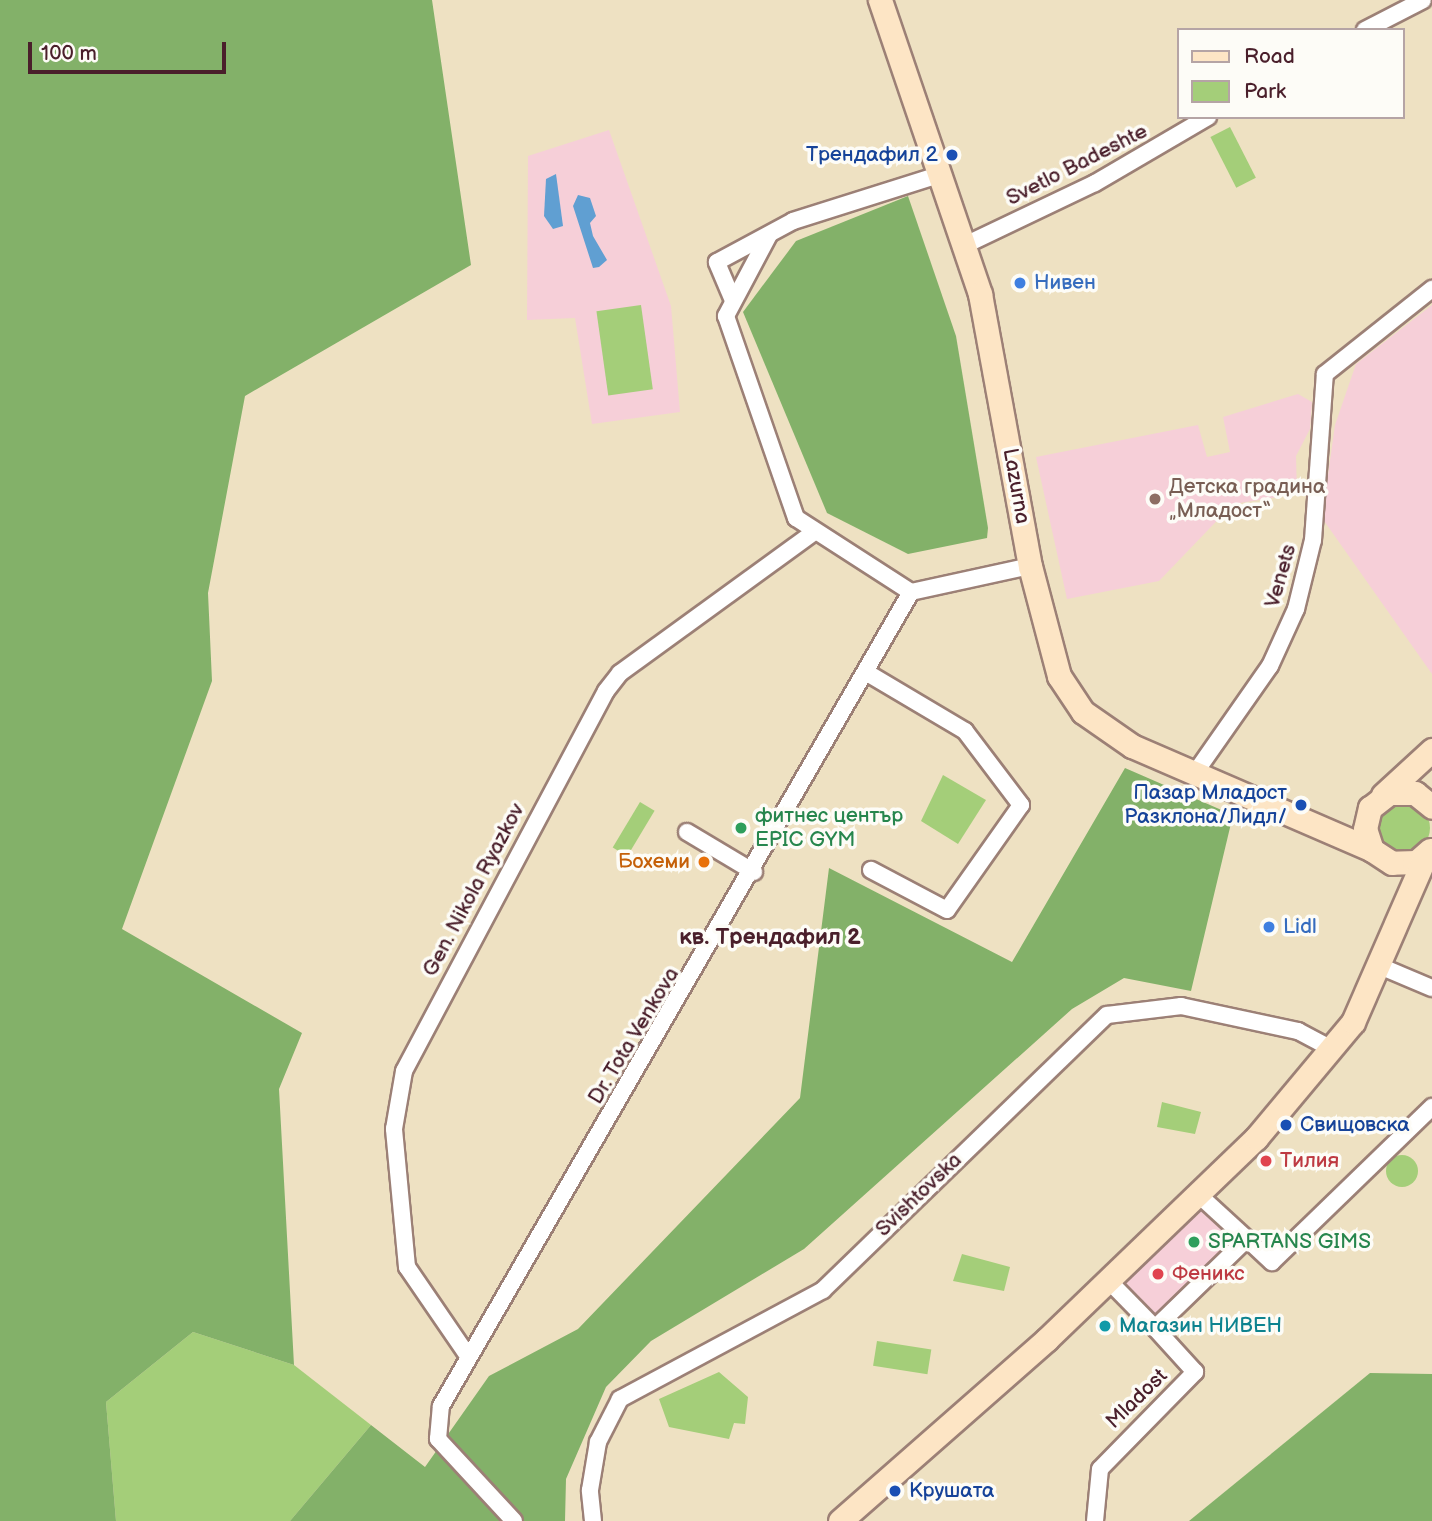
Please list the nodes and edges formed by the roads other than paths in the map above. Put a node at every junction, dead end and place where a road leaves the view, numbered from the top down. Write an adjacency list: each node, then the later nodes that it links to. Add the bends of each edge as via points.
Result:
1 (880, 0): 5 (street, Lazurna)
2 (1423, 0): 3 (street)
3 (1369, 28)
4 (1205, 119): 7 (street, Svetlo Badeshte, via 1095,183)
5 (939, 175): 6 (street); 7 (street, Lazurna)
6 (769, 234): 9 (street); 9 (street, via 718,262)
7 (964, 246): 11 (street, Lazurna, via 980,294)
8 (1432, 289): 15 (street, Venets, via 1325,373 1313,540 1296,609 1270,666)
9 (732, 298): 10 (street, via 726,316 738,360 765,412 796,518)
10 (813, 533): 12 (street); 33 (street, Gen. Nikola Ryazkov, via 620,673 606,691 404,1070 394,1129 407,1267)
11 (1031, 566): 12 (street); 15 (street, Lazurna, via 1051,655 1083,712 1132,746)
12 (911, 592): 13 (street, Dr. Tota Venkova)
13 (869, 674): 22 (street, via 965,731 1021,805 947,910); 23 (street, Dr. Tota Venkova)
14 (1432, 751): 16 (street); 17 (street)
15 (1195, 773): 18 (street, Lazurna)
16 (1426, 802): 17 (street, via 1402,791)
17 (1374, 804): 18 (street, via 1353,824); 21 (street, via 1365,829)
18 (1324, 827): 21 (street, Lazurna)
19 (687, 832): 23 (street)
20 (1430, 850): 21 (street, via 1410,863); 24 (street)
21 (1380, 856): 24 (street)
22 (871, 870)
23 (754, 872): 33 (street, Dr. Tota Venkova)
24 (1396, 923): 25 (street)
25 (1382, 967): 26 (street); 27 (street)
26 (1432, 988)
27 (1333, 1049): 29 (street); 36 (street, Svishtovska, via 1298,1031 1181,1006 1107,1015 822,1290 620,1399 598,1442 590,1490)
28 (1432, 1107): 30 (street, via 1272,1262)
29 (1199, 1195): 30 (street); 31 (street)
30 (1247, 1239): 32 (street)
31 (1109, 1281): 32 (street); 34 (street)
32 (1155, 1328): 37 (street, Mladost, via 1195,1372 1100,1469)
33 (468, 1356): 35 (street, Dr. Tota Venkova, via 441,1406 438,1439)
34 (854, 1517)
35 (514, 1521)
36 (593, 1521)
37 (1095, 1521)

